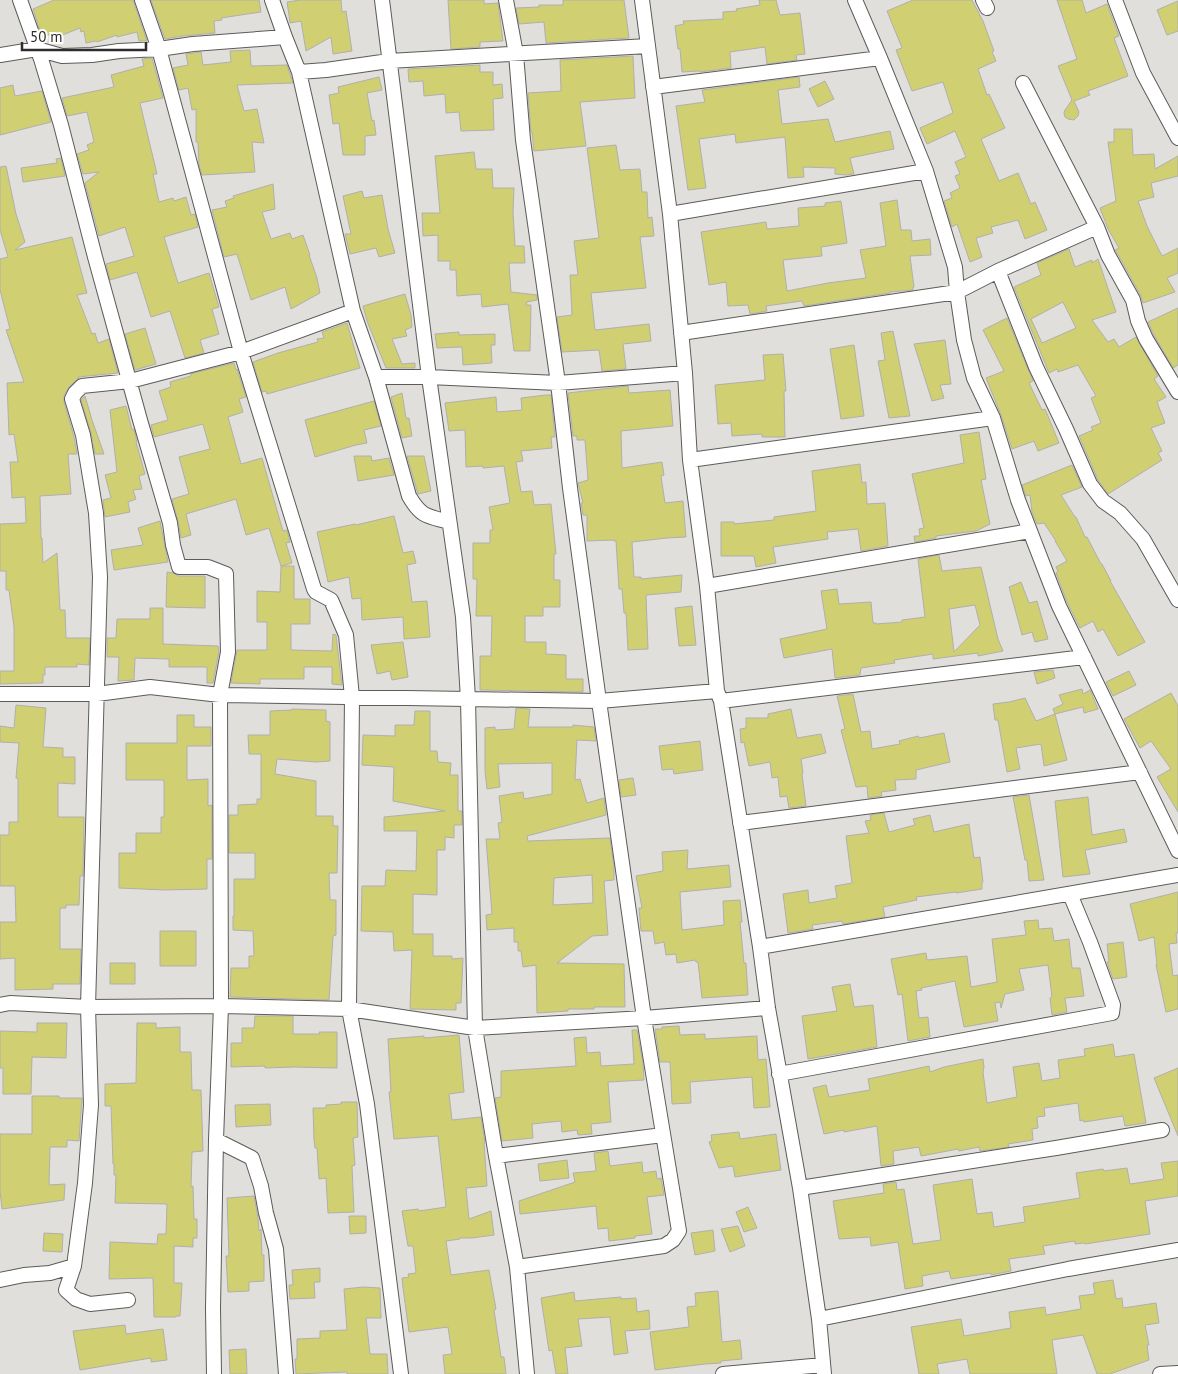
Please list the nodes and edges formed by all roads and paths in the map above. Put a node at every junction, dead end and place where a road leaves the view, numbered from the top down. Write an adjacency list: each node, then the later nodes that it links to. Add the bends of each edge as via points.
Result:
1 (20, 0): 11 (street)
2 (142, 0): 12 (street)
3 (272, 0): 9 (street)
4 (382, 0): 16 (street)
5 (506, 0): 13 (street)
6 (642, 0): 10 (street)
7 (855, 0): 15 (street)
8 (1115, 0): 20 (street, via 1142,74)
9 (285, 37): 12 (street); 17 (street)
10 (648, 46): 13 (street); 19 (street)
11 (37, 49): 12 (street, via 62,56); 14 (street); 32 (street, via 62,125)
12 (159, 49): 28 (street)
13 (516, 54): 16 (street); 33 (street, via 523,140)
14 (0, 55)
15 (880, 58): 19 (street); 21 (street)
16 (389, 61): 17 (street); 31 (street)
17 (299, 72): 26 (street)
18 (1023, 83): 23 (street)
19 (653, 87): 22 (street)
20 (1178, 138)
21 (926, 171): 22 (street); 25 (street, via 955,267)
22 (670, 214): 27 (street)
23 (1097, 228): 24 (street); 34 (street, via 1133,300 1146,339)
24 (998, 270): 25 (street); 40 (street, via 1036,367 1090,484 1143,539)
25 (957, 292): 27 (street); 35 (street, via 974,378)
26 (354, 311): 28 (street); 30 (street)
27 (681, 333): 29 (street)
28 (240, 352): 32 (street); 46 (street, via 314,589 331,600 346,635)
29 (685, 373): 33 (street); 36 (street)
30 (376, 377): 31 (street); 37 (street, via 409,496 423,515)
31 (429, 377): 33 (street); 37 (street)
32 (130, 381): 43 (street, via 82,386 72,399 83,435 96,512 100,577); 44 (street, via 170,523 179,567 208,567 226,574 228,652)
33 (558, 383): 48 (street)
34 (1178, 392)
35 (993, 418): 36 (street); 38 (street)
36 (690, 460): 39 (street)
37 (449, 522): 47 (street, via 463,617)
38 (1030, 531): 39 (street); 41 (street, via 1059,606)
39 (707, 586): 45 (street)
40 (1178, 600)
41 (1084, 657): 45 (street); 49 (street)
42 (0, 694): 43 (street)
43 (97, 694): 44 (street, via 150,688); 57 (street)
44 (220, 694): 46 (street); 56 (street)
45 (719, 696): 48 (street); 50 (street)
46 (352, 697): 47 (street); 59 (street)
47 (468, 700): 48 (street); 61 (street)
48 (599, 700): 60 (street)
49 (1140, 772): 50 (street); 51 (street)
50 (740, 823): 54 (street)
51 (1178, 851)
52 (1178, 875): 53 (street)
53 (1070, 894): 54 (street); 62 (street, via 1113,1006 1112,1013)
54 (760, 948): 58 (street)
55 (0, 1005): 57 (street)
56 (221, 1006): 57 (street); 59 (street); 65 (street)
57 (88, 1007): 69 (street, via 91,1105)
58 (768, 1008): 60 (street); 62 (street)
59 (349, 1009): 61 (street); 78 (street, via 368,1104)
60 (644, 1018): 61 (street); 64 (street)
61 (475, 1028): 66 (street)
62 (779, 1074): 67 (street)
63 (1162, 1130): 67 (street)
64 (663, 1135): 66 (street); 70 (street, via 679,1231 673,1240 664,1246)
65 (216, 1140): 76 (street); 77 (street, via 252,1158 276,1249)
66 (496, 1156): 70 (street)
67 (800, 1188): 73 (street)
68 (1178, 1250): 73 (street)
69 (74, 1266): 71 (street); 72 (street, via 66,1290 76,1299 90,1304)
70 (517, 1266): 79 (street)
71 (0, 1280)
72 (128, 1300)
73 (819, 1319): 74 (street)
74 (824, 1369): 80 (street)
75 (1178, 1373): 81 (street)
76 (214, 1374)
77 (286, 1374)
78 (401, 1374)
79 (527, 1374)
80 (723, 1374)
81 (1160, 1374)

